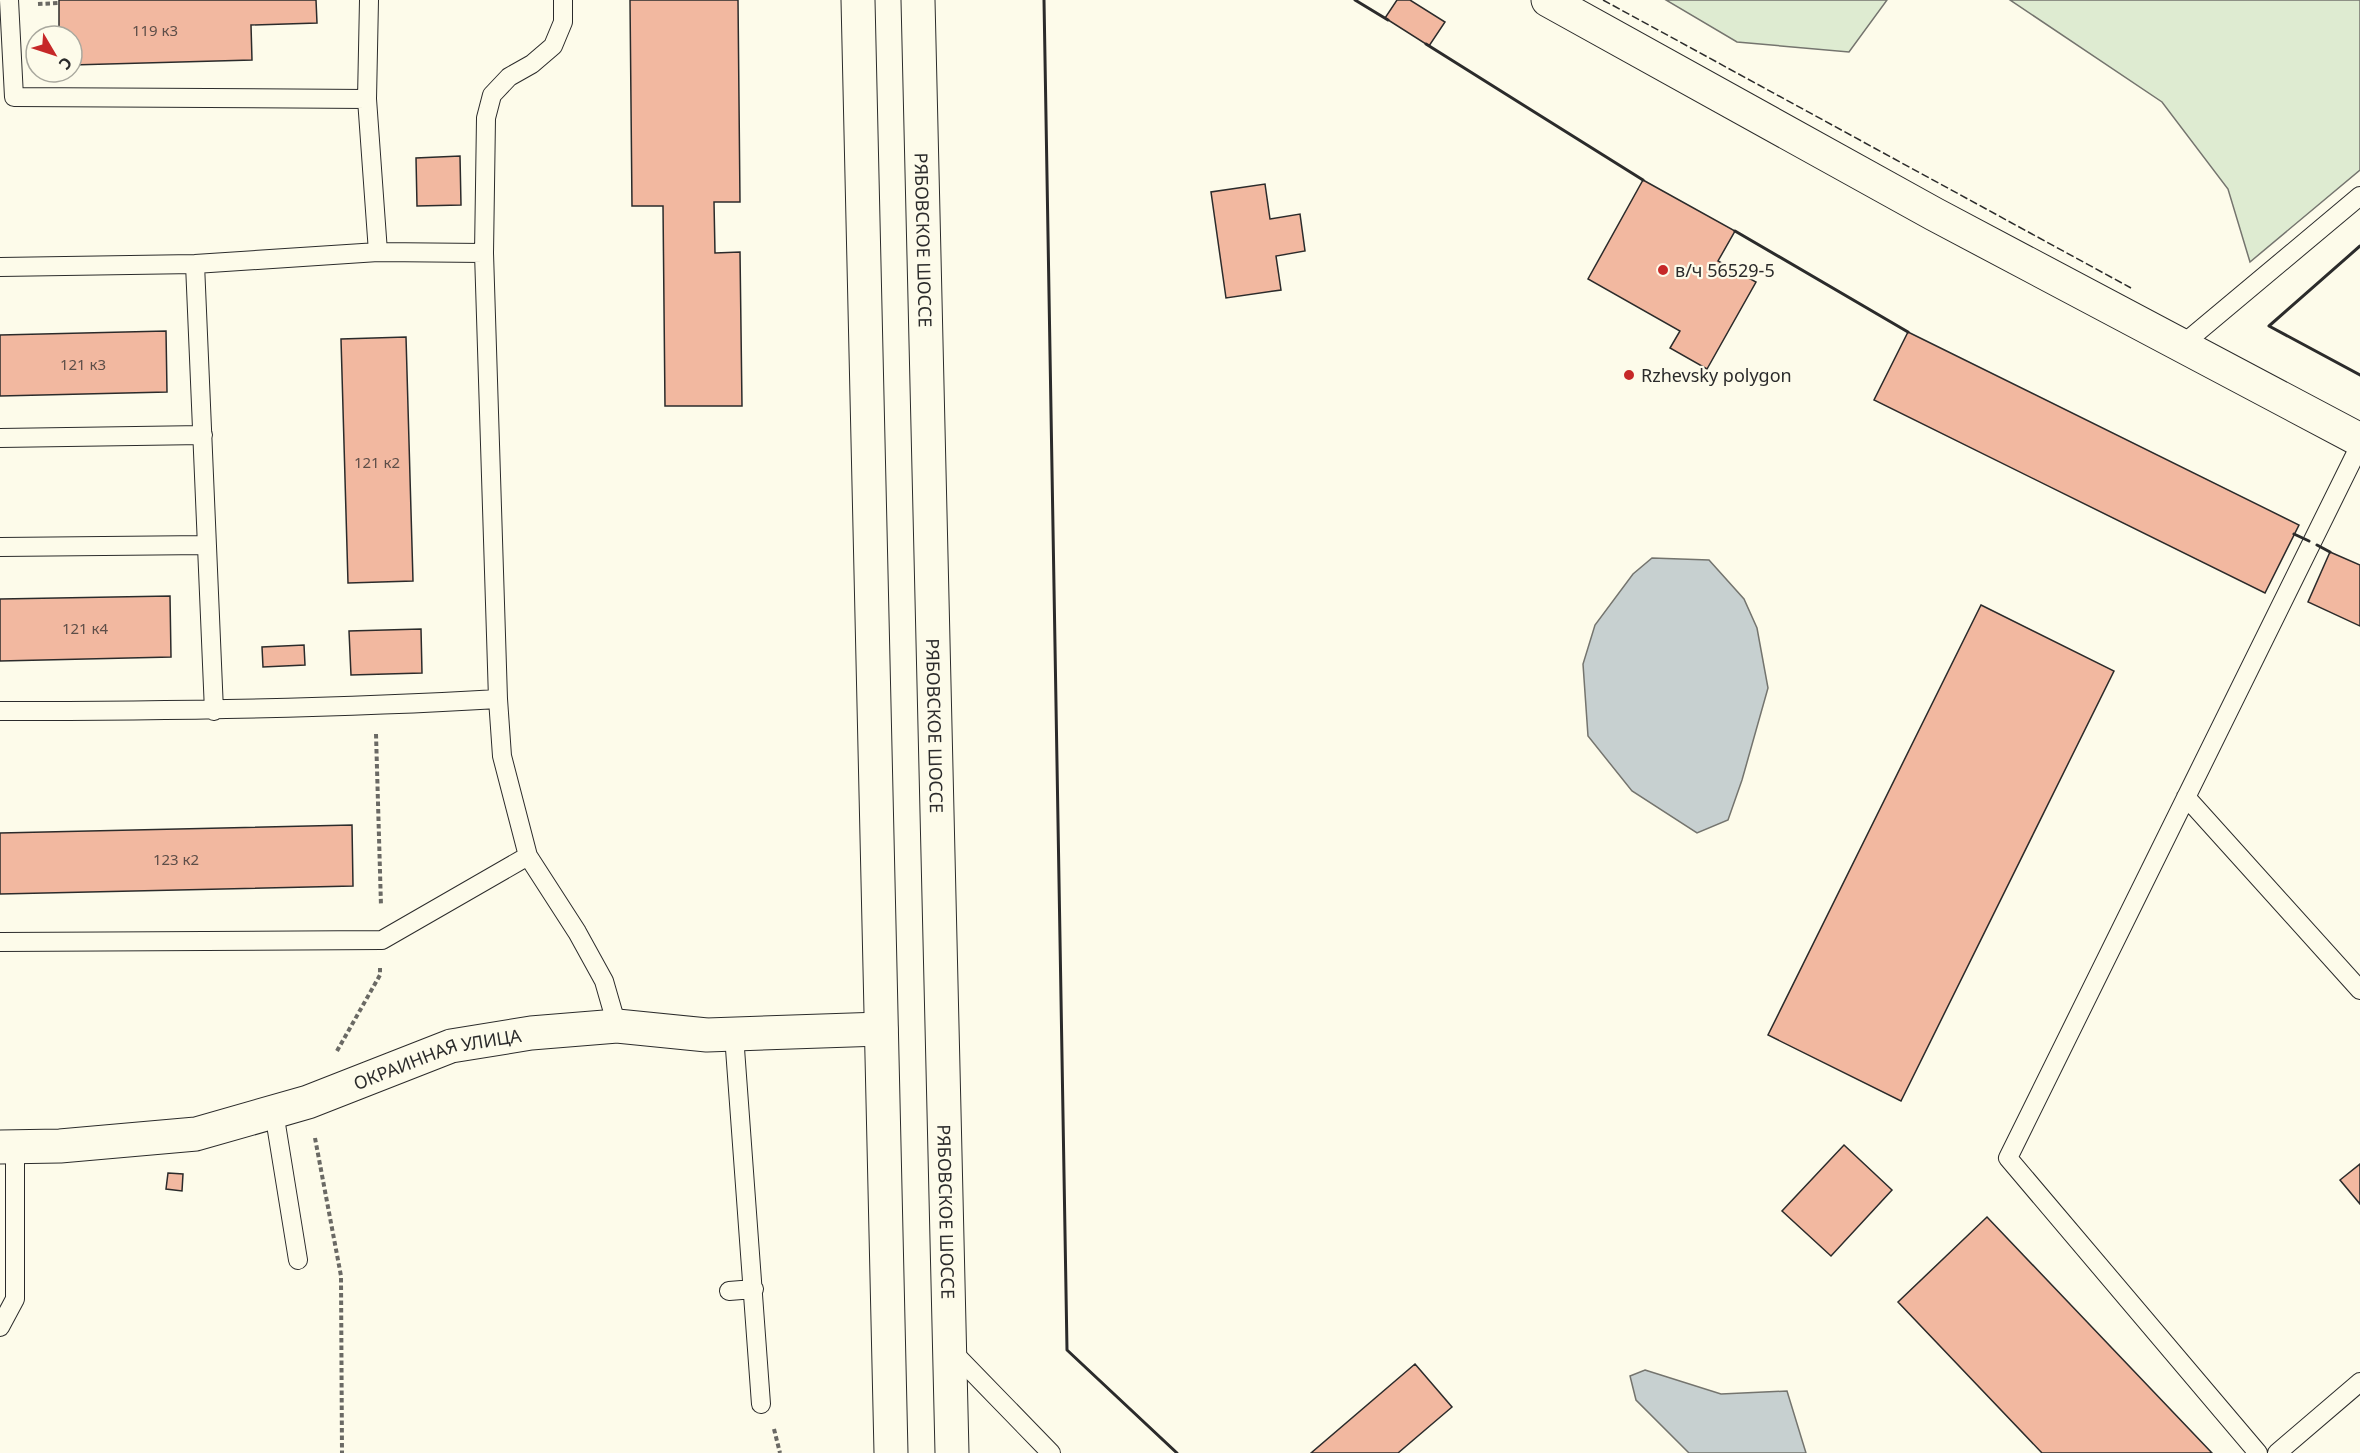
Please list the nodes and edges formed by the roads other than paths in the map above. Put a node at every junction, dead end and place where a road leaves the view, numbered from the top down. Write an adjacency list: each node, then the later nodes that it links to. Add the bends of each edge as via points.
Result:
1 (9, 0): 7 (lane, via 14,97)
2 (369, 0): 7 (lane)
3 (563, 0): 10 (lane, via 563,22 553,46 509,77 492,95 486,118)
4 (858, 0): 27 (main road)
5 (918, 0): 35 (main road, РЯБОВСКОЕ ШОССЕ)
6 (1548, 0): 13 (main road, via 1934,214)
7 (367, 99): 9 (lane)
8 (2360, 196): 13 (lane)
9 (378, 252): 10 (lane); 11 (lane)
10 (484, 253): 19 (lane)
11 (195, 264): 12 (lane); 14 (lane)
12 (0, 267)
13 (2182, 345): 16 (main road)
14 (203, 435): 15 (lane); 17 (lane)
15 (0, 438)
16 (2360, 442): 22 (lane)
17 (207, 545): 18 (lane); 21 (lane)
18 (0, 547)
19 (498, 699): 21 (lane); 23 (lane, via 502,756)
20 (0, 711): 21 (lane)
21 (214, 711)
22 (2186, 797): 25 (lane); 41 (lane, via 2008,1158)
23 (528, 856): 24 (lane, via 382,940); 26 (lane, via 604,981)
24 (0, 942)
25 (2360, 990)
26 (617, 1026): 28 (main road, ОКРАИННАЯ УЛИЦА); 29 (main road, ОКРАИННАЯ УЛИЦА, via 531,1033 451,1046)
27 (881, 1029): 28 (main road, ОКРАИННАЯ УЛИЦА); 38 (main road)
28 (734, 1035): 32 (lane)
29 (274, 1112): 30 (main road, ОКРАИННАЯ УЛИЦА, via 196,1134); 31 (lane)
30 (8, 1147): 34 (lane, via 15,1299)
31 (298, 1260)
32 (754, 1289): 33 (lane); 37 (lane)
33 (729, 1292)
34 (0, 1327)
35 (949, 1348): 39 (main road, РЯБОВСКОЕ ШОССЕ); 40 (lane)
36 (2360, 1382): 42 (lane)
37 (761, 1404)
38 (891, 1453)
39 (952, 1453)
40 (1051, 1453)
41 (2258, 1453)
42 (2277, 1453)

